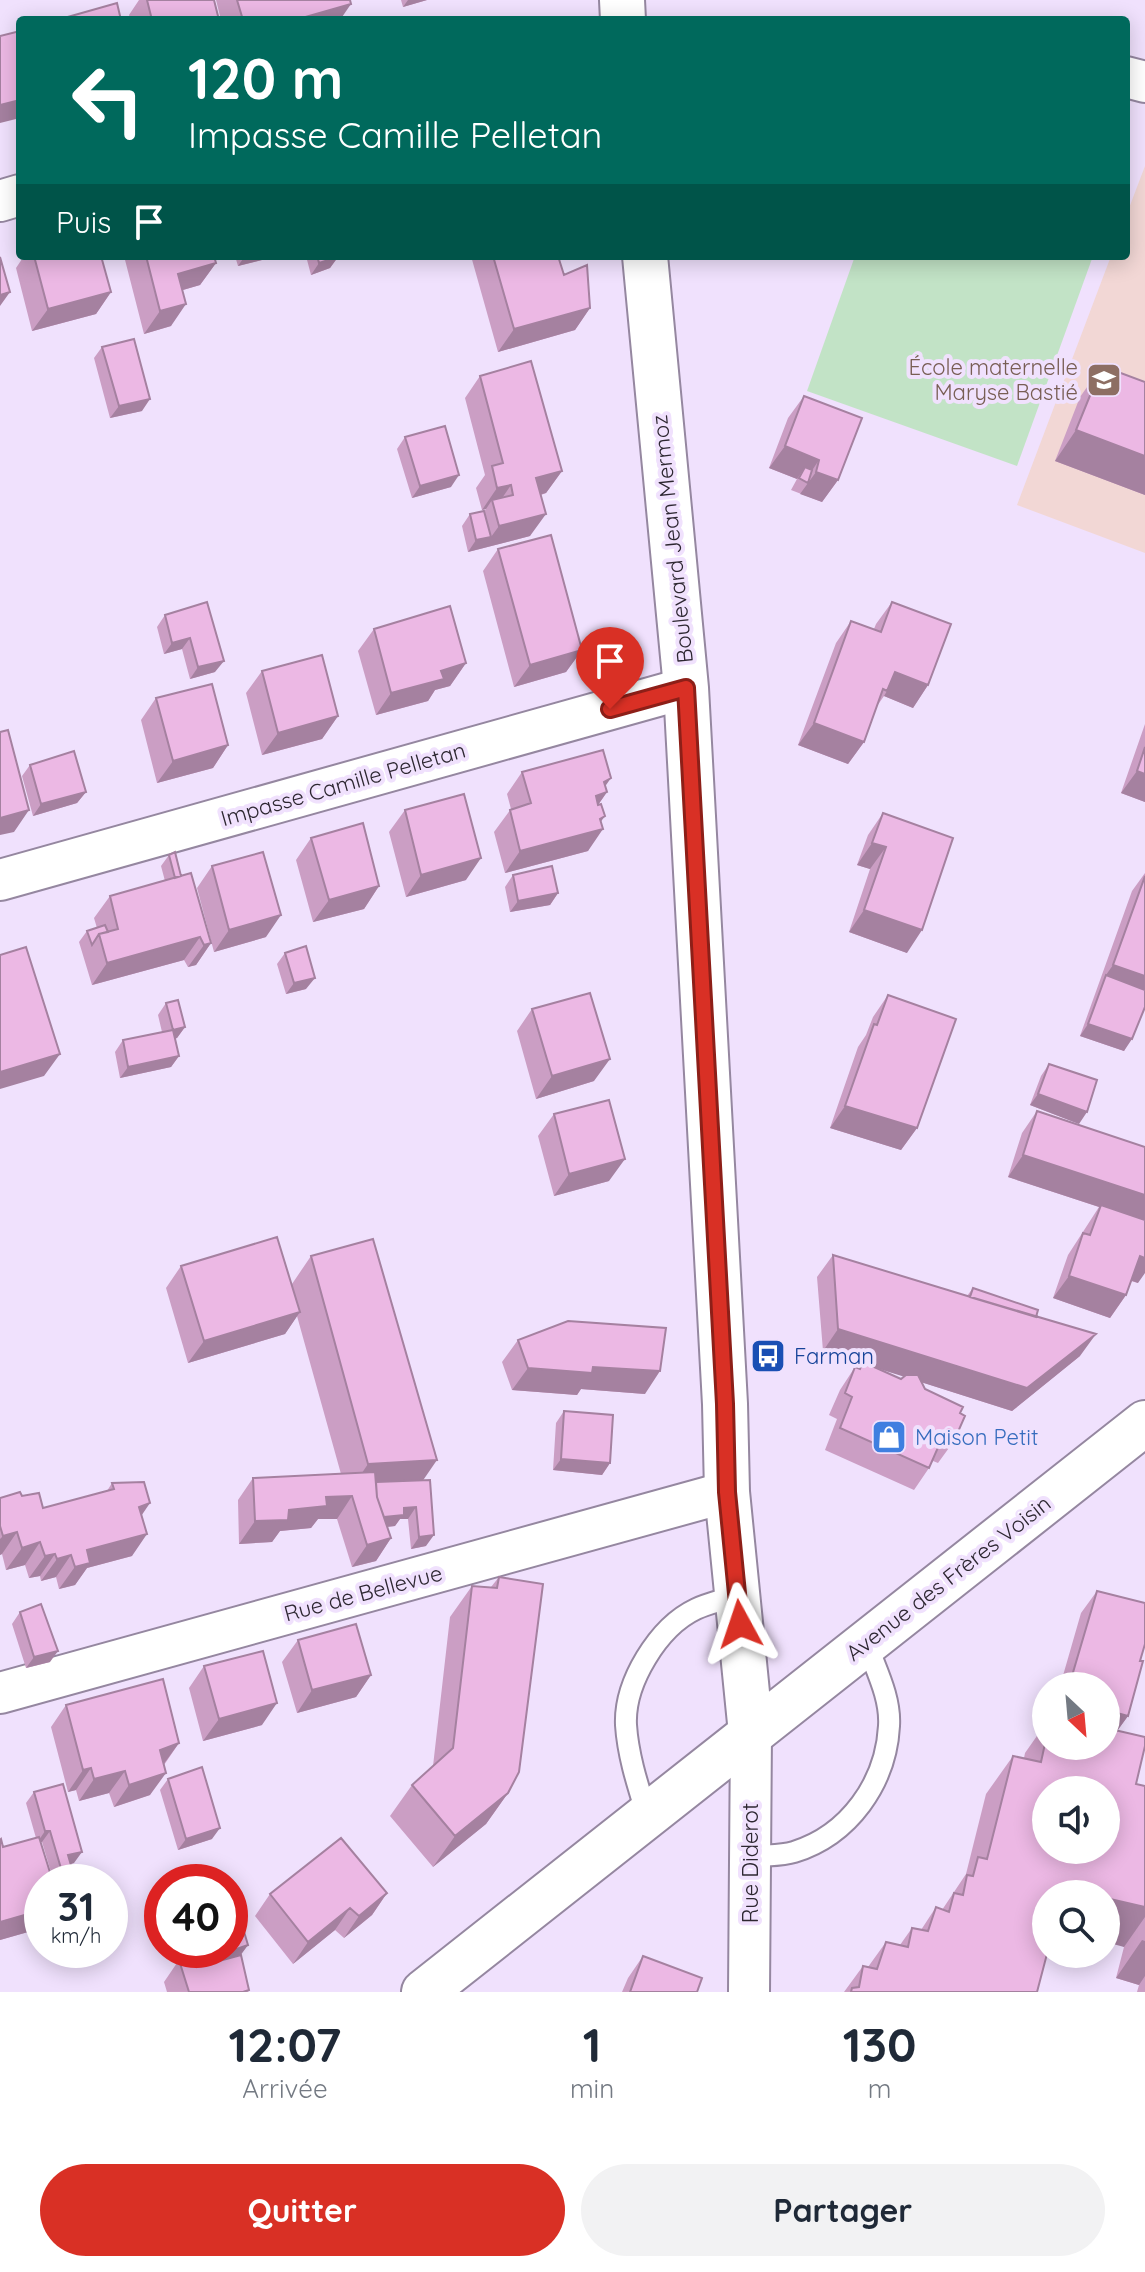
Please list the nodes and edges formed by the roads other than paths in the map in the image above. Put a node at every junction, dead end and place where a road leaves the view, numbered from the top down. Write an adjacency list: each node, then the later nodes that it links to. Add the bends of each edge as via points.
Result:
1 (645, 260): 2 (street, Boulevard Jean Mermoz)
2 (686, 688): 3 (street, Impasse Camille Pelletan); 5 (street, Boulevard Jean Mermoz)
3 (0, 880)
4 (1145, 1423): 7 (street, Avenue des Frères Voisin)
5 (727, 1492): 6 (street, Boulevard Jean Mermoz); 8 (street, Rue de Bellevue)
6 (737, 1595): 9 (street, Boulevard Jean Mermoz); 10 (lane, via 694,1610 658,1638 635,1678 626,1723)
7 (866, 1642): 9 (street, Avenue des Frères Voisin); 11 (lane, via 890,1725 882,1766 863,1804 832,1834 793,1852)
8 (0, 1693)
9 (751, 1733): 10 (street, Avenue des Frères Voisin); 11 (street, Rue Diderot)
10 (647, 1815): 12 (street, Avenue des Frères Voisin)
11 (751, 1857): 13 (street, Rue Diderot)
12 (424, 1992)
13 (749, 1992)

